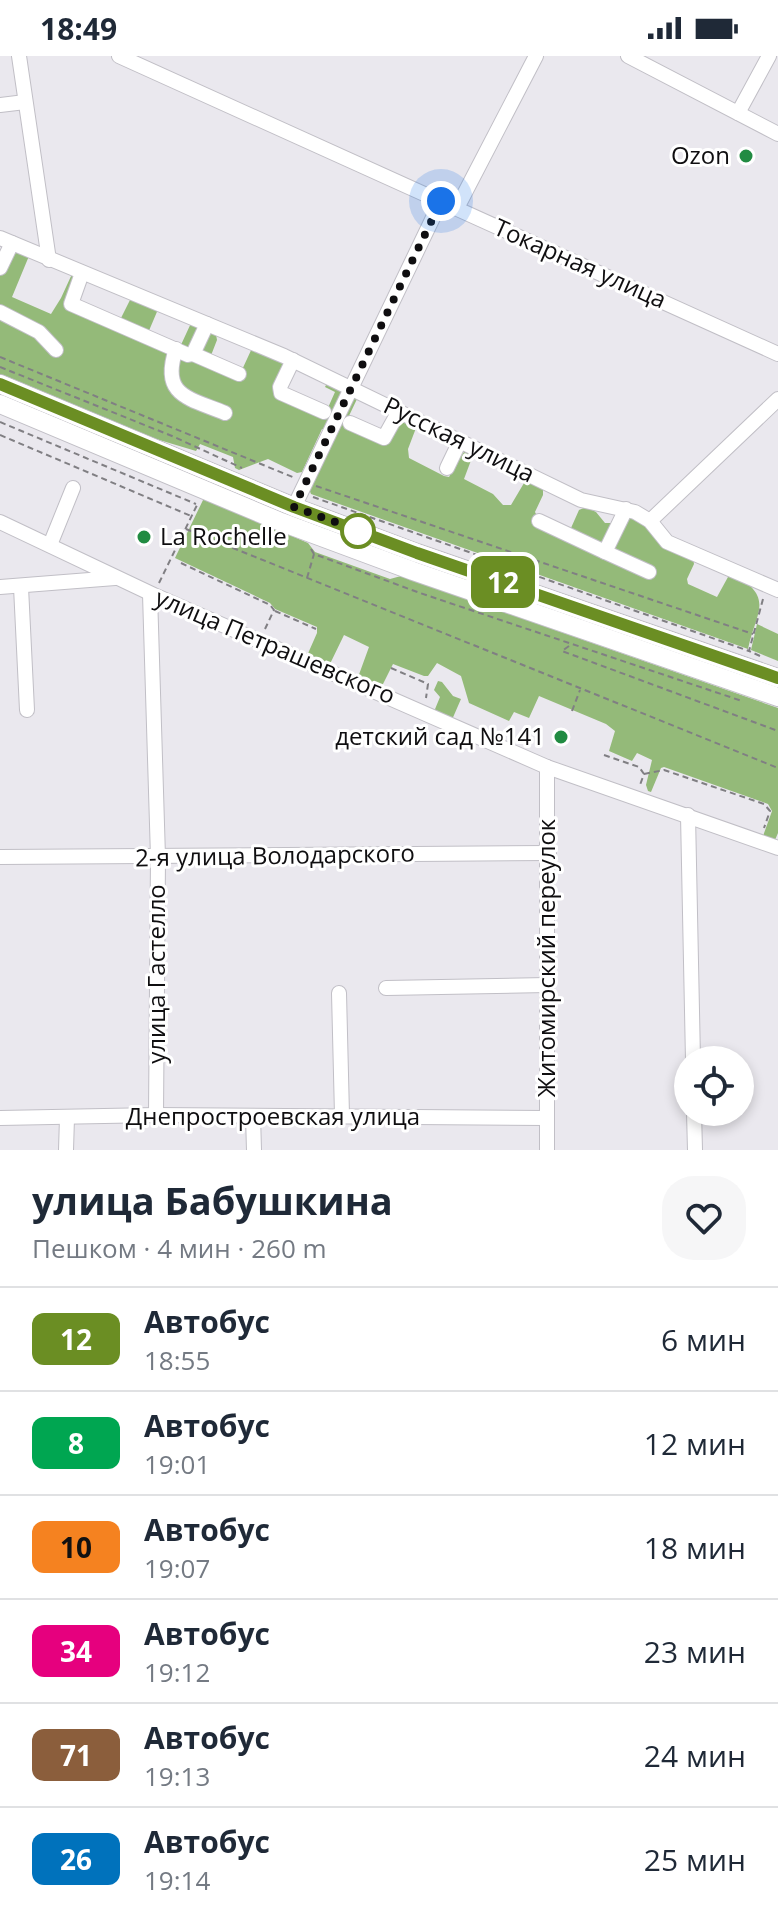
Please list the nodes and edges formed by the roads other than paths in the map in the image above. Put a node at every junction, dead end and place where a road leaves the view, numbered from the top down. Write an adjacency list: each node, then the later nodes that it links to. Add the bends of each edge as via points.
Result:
1 (19, 56): 6 (street)
2 (119, 56): 10 (street, Токарная улица)
3 (536, 56): 11 (street)
4 (628, 56): 8 (street)
5 (764, 57): 8 (street)
6 (25, 102): 7 (street); 13 (street)
7 (0, 105)
8 (738, 113): 9 (street)
9 (778, 134)
10 (441, 201): 11 (street, Токарная улица); 25 (street)
11 (457, 208): 21 (street, Токарная улица)
12 (6, 241): 13 (street, Русская улица); 14 (street)
13 (49, 260): 15 (street, Русская улица)
14 (0, 268)
15 (82, 273): 17 (street, Русская улица); 18 (street, via 71,304)
16 (0, 312): 19 (street, via 39,332)
17 (207, 324): 20 (street); 22 (street, Русская улица)
18 (176, 349): 20 (street); 30 (street, via 169,367 172,385)
19 (56, 350)
20 (193, 354): 23 (street)
21 (778, 354)
22 (293, 360): 25 (street, Русская улица); 29 (street, via 281,393)
23 (239, 374)
24 (0, 384): 35 (main road)
25 (350, 387): 28 (street, Русская улица); 35 (street)
26 (778, 399): 38 (street)
27 (0, 404): 49 (main road, via 281,522)
28 (399, 411): 31 (street, via 384,438); 32 (street, Русская улица)
29 (324, 412)
30 (225, 413)
31 (350, 423)
32 (460, 441): 33 (street); 36 (street, Русская улица, via 581,500)
33 (447, 468)
34 (73, 488): 40 (street)
35 (300, 494): 48 (main road, via 417,553)
36 (626, 509): 38 (street, Русская улица); 41 (street)
37 (539, 521): 41 (street)
38 (650, 521): 46 (street, Русская улица, via 667,542)
39 (0, 522): 40 (street, улица Петрашевского)
40 (50, 545): 43 (street, улица Петрашевского)
41 (605, 552): 42 (street)
42 (649, 572)
43 (118, 578): 45 (street); 47 (street, улица Петрашевского)
44 (0, 587): 45 (street)
45 (21, 587): 50 (street)
46 (772, 588)
47 (152, 594): 51 (street, улица Петрашевского); 56 (street, улица Гастелло)
48 (778, 678)
49 (778, 697)
50 (27, 710)
51 (547, 767): 52 (street, улица Петрашевского); 54 (street, Житомирский переулок)
52 (688, 815): 53 (street, улица Петрашевского); 60 (street)
53 (778, 848)
54 (549, 853): 56 (street, 2-я улица Володарского); 57 (street, Житомирский переулок)
55 (0, 857): 56 (street, 2-я улица Володарского)
56 (158, 857): 61 (street, улица Гастелло)
57 (547, 985): 58 (street); 66 (street, Житомирский переулок)
58 (386, 988)
59 (339, 993): 62 (street)
60 (693, 1046)
61 (156, 1115): 63 (street, Днепростроевская улица); 65 (street, Днепростроевская улица)
62 (342, 1115): 63 (street, Днепростроевская улица); 66 (street, Днепростроевская улица)
63 (253, 1116): 69 (street)
64 (0, 1118): 65 (street, Днепростроевская улица)
65 (67, 1118): 68 (street)
66 (546, 1118): 70 (street, Житомирский переулок)
67 (694, 1126): 71 (street)
68 (66, 1150)
69 (254, 1150)
70 (547, 1150)
71 (695, 1150)

